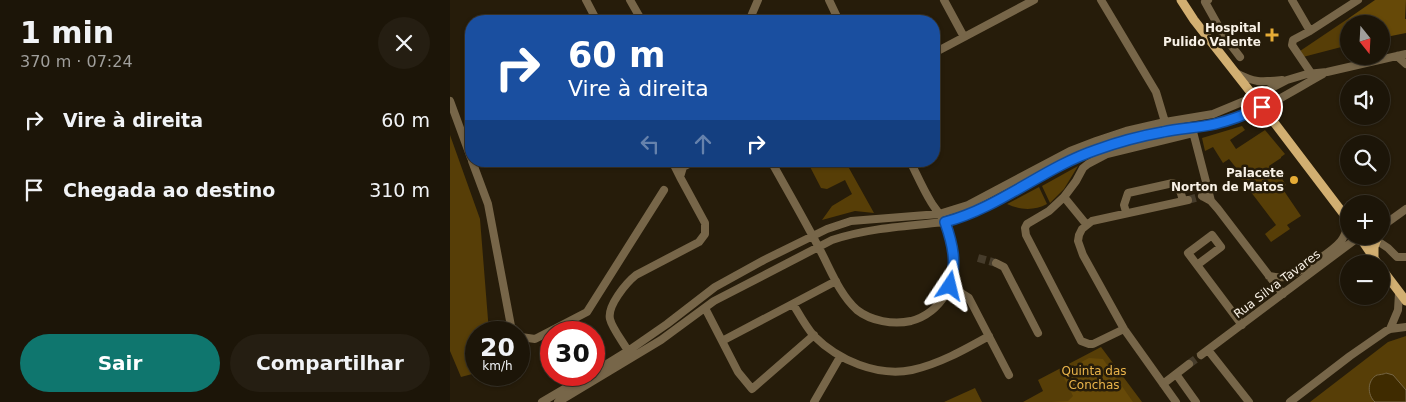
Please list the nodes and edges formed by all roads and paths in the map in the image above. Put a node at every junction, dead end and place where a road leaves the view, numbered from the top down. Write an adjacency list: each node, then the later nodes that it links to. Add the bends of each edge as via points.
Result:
1 (586, 0): 12 (street)
2 (630, 0): 13 (street)
3 (758, 0): 14 (street)
4 (829, 0): 15 (street)
5 (944, 0): 17 (street)
6 (1034, 0): 17 (street)
7 (1101, 0): 30 (street, via 1156,92)
8 (1181, 0): 23 (main road)
9 (1292, 0): 16 (street)
10 (1358, 0): 16 (street)
11 (1205, 1): 21 (street)
12 (594, 15)
13 (639, 15)
14 (752, 15)
15 (837, 15)
16 (1310, 31): 25 (street, via 1293,40 1292,45)
17 (964, 37): 18 (street)
18 (940, 50)
19 (1406, 54): 20 (street)
20 (1397, 56): 22 (street); 24 (street)
21 (1240, 57)
22 (1406, 64)
23 (1233, 71): 26 (street, via 1258,82); 27 (main road)
24 (1327, 72): 25 (street); 29 (street)
25 (1311, 73): 26 (street)
26 (1287, 80): 27 (street)
27 (1254, 97): 29 (main road); 30 (street, via 1213,114)
28 (450, 101): 32 (street)
29 (1262, 107): 31 (street, via 1233,120); 44 (main road)
30 (1165, 122): 46 (street, via 1096,140 968,205)
31 (1193, 130): 41 (street, via 1094,160 1083,168); 42 (street); 48 (street, via 1162,132 1089,152 974,212)
32 (465, 141)
33 (475, 167): 69 (street, via 488,204)
34 (675, 167): 38 (street)
35 (683, 167): 38 (street)
36 (774, 167): 51 (street)
37 (913, 167): 46 (street)
38 (680, 178): 79 (street, via 705,223 705,234 699,242 627,282 610,310 610,320)
39 (664, 190): 77 (street, via 587,312 535,339)
40 (1202, 196): 42 (street)
41 (1064, 197): 49 (street); 72 (street, via 1027,224 1026,235 1082,341 1094,344)
42 (1211, 201): 60 (street)
43 (1406, 209): 47 (street)
44 (1340, 210)
45 (1126, 212): 45 (street, via 1185,200 1173,183 1160,185 1128,193 1124,206); 49 (street)
46 (939, 214): 48 (street); 51 (street, via 852,221)
47 (1390, 221)
48 (945, 222): 50 (street); 63 (street, via 954,256)
49 (1086, 224): 72 (street, via 1079,235 1080,248)
50 (910, 226): 52 (street); 56 (street, via 851,234)
51 (813, 235): 56 (street); 79 (street, via 715,287)
52 (911, 236)
53 (1340, 241): 60 (street, Rua Silva Tavares, via 1294,274 1282,278)
54 (1348, 245): 64 (street, Rua Silva Tavares)
55 (1385, 245): 57 (street, via 1397,257)
56 (818, 246): 61 (street); 68 (street, via 718,298)
57 (1406, 257)
58 (996, 263): 74 (street, via 1004,267)
59 (1197, 265): 70 (street)
60 (1269, 276): 64 (street)
61 (836, 281): 63 (street, via 859,311 888,323 904,323 929,313); 67 (street)
62 (1390, 281): 65 (main road)
63 (950, 286): 76 (street, via 969,298)
64 (1283, 294): 70 (street, Rua Silva Tavares)
65 (1399, 294): 66 (main road); 73 (street, via 1398,310)
66 (1406, 301)
67 (793, 304): 75 (street); 78 (street)
68 (705, 308): 78 (street); 88 (street, via 660,340)
69 (510, 321)
70 (1242, 325): 92 (street, Rua Silva Tavares, via 1205,352)
71 (1406, 327): 73 (street)
72 (1124, 329): 85 (street)
73 (1390, 329): 93 (street)
74 (1038, 333)
75 (814, 335): 78 (street, via 752,389 738,372); 80 (street)
76 (989, 336): 80 (street, via 936,363 910,370 890,372); 84 (street)
77 (530, 338)
78 (722, 341)
79 (628, 351): 82 (street)
80 (840, 357): 89 (street)
81 (1189, 364): 83 (street)
82 (605, 365)
83 (1176, 374): 85 (street); 91 (street)
84 (1009, 375)
85 (1163, 384): 90 (street)
86 (569, 386): 87 (street)
87 (542, 402)
88 (558, 402)
89 (814, 402)
90 (1176, 402)
91 (1196, 402)
92 (1249, 402)
93 (1290, 402)

